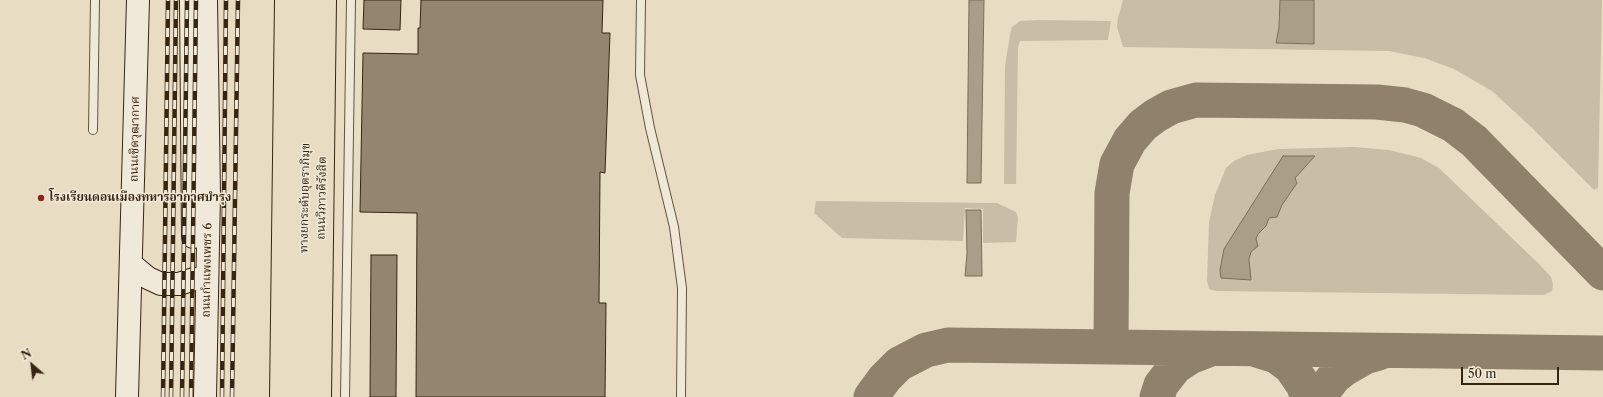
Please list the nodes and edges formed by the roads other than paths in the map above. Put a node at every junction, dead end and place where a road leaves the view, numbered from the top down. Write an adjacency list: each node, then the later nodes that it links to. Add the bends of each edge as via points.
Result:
1 (95, 0): 11 (lane)
2 (138, 0): 12 (main road, ถนนเชิดวุฒากาศ)
3 (191, 0): 13 (main road, ถนนกำแพงเพชร 6)
4 (206, 0): 16 (main road, ถนนกำแพงเพชร 6, via 208,194)
5 (273, 0): 17 (highway)
6 (286, 0): 18 (highway, ทางยกระดับอุตราภิมุข)
7 (308, 0): 19 (highway, ทางยกระดับอุตราภิมุข)
8 (325, 0): 20 (highway, ถนนวิภาวดีรังสิต)
9 (351, 0): 21 (lane)
10 (641, 0): 22 (lane, via 640,75 674,227 682,288)
11 (94, 130)
12 (131, 264): 13 (main road, via 148,278 161,284 179,284); 14 (main road, ถนนเชิดวุฒากาศ)
13 (194, 279): 15 (main road, ถนนกำแพงเพชร 6)
14 (127, 397)
15 (192, 397)
16 (205, 397)
17 (268, 397)
18 (281, 397)
19 (302, 397)
20 (320, 397)
21 (345, 397)
22 (681, 397)

